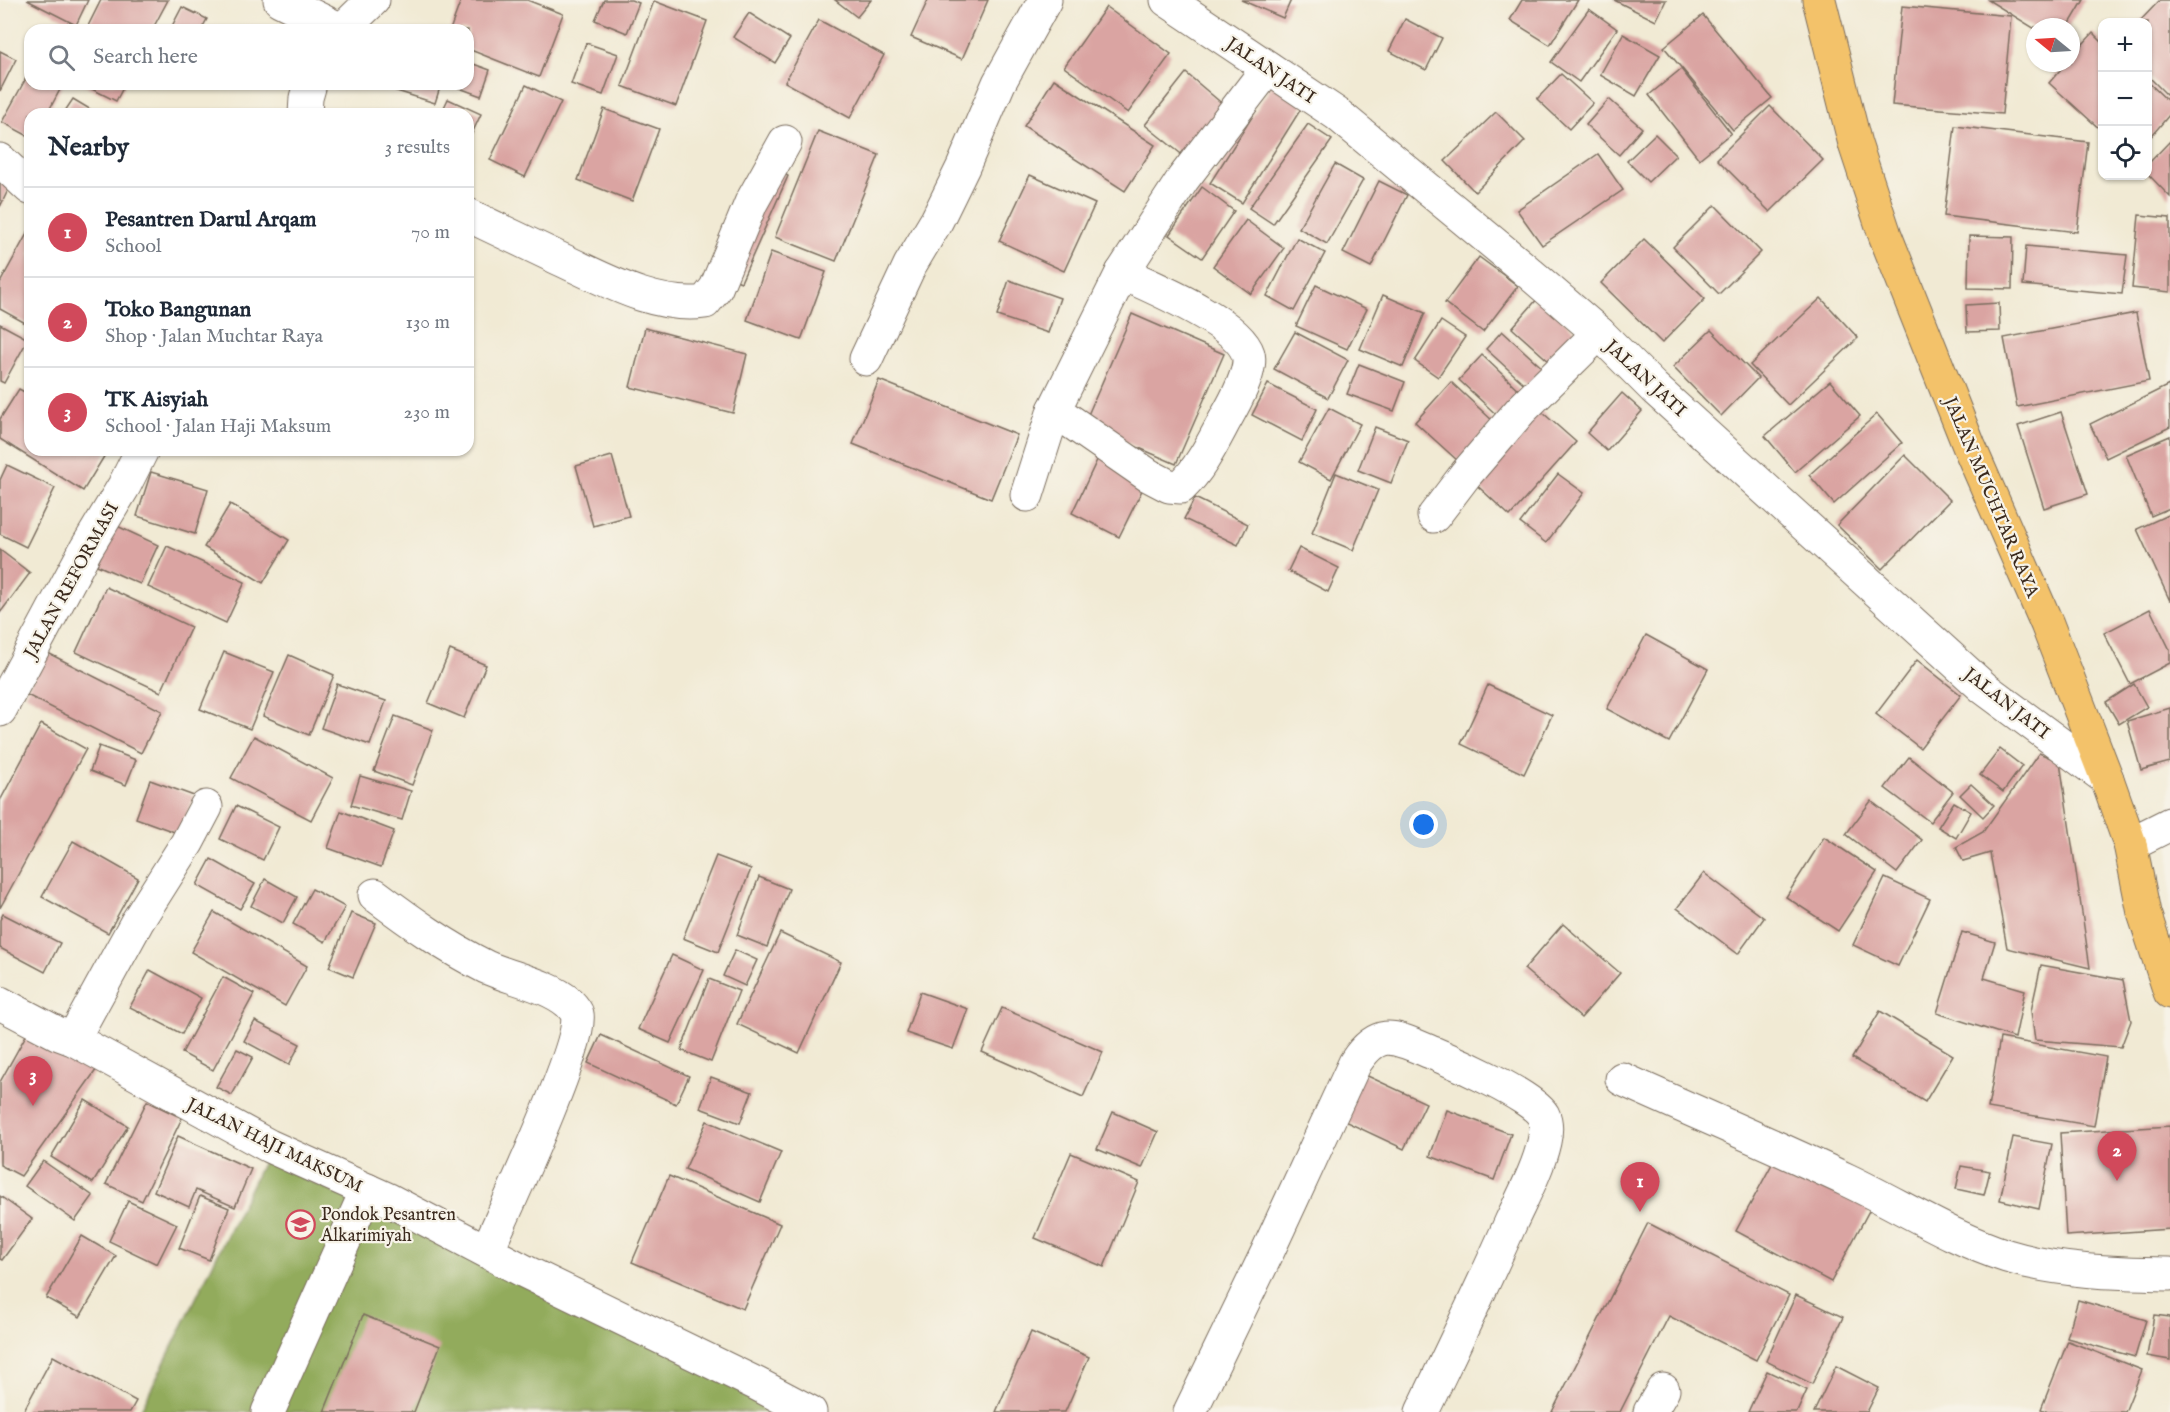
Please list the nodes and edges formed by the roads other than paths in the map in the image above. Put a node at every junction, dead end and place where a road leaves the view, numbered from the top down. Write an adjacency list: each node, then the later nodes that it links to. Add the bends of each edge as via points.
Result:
1 (280, 0): 6 (street)
2 (373, 0): 7 (street)
3 (1046, 0): 17 (street, via 999,83 963,167 910,265)
4 (1167, 0): 8 (street, JALAN JATI)
5 (1819, 0): 23 (highway, JALAN MUCHTAR RAYA, via 1855,144 1885,235 1969,446 2047,624)
6 (329, 24)
7 (347, 24)
8 (1268, 68): 15 (street, via 1183,179); 16 (street, JALAN JATI, via 1337,114)
9 (308, 90): 10 (street)
10 (306, 108)
11 (785, 142): 14 (street, via 751,203 716,288 705,302 662,300 631,290)
12 (0, 160): 13 (street)
13 (24, 182)
14 (474, 218)
15 (1122, 273): 18 (street); 18 (street, via 1236,334 1248,354 1248,367 1235,402 1192,477 1181,487 1169,486 1148,475)
16 (1599, 333): 21 (street, via 1521,410); 23 (street, JALAN JATI, via 1654,388 1984,688)
17 (866, 359)
18 (1054, 410): 20 (street)
19 (139, 456): 22 (street, JALAN REFORMASI)
20 (1028, 495)
21 (1434, 516)
22 (0, 710)
23 (2107, 779): 26 (highway, JALAN MUCHTAR RAYA)
24 (206, 807): 30 (street, via 137,922)
25 (2170, 824): 26 (street)
26 (2130, 844): 28 (highway, JALAN MUCHTAR RAYA, via 2144,913)
27 (375, 895): 33 (street, via 427,934 485,966 558,995 577,1014 558,1088)
28 (2170, 992)
29 (0, 1003): 30 (street, JALAN HAJI MAKSUM)
30 (74, 1040): 32 (street, JALAN HAJI MAKSUM, via 269,1146)
31 (1622, 1079): 34 (street, via 2009,1256 2068,1268)
32 (368, 1190): 33 (street, JALAN HAJI MAKSUM); 35 (street)
33 (487, 1251): 36 (street, JALAN HAJI MAKSUM)
34 (2170, 1274)
35 (268, 1412)
36 (810, 1412)
37 (1190, 1412): 38 (street, via 1355,1063 1366,1047 1386,1038 1438,1055 1511,1091 1536,1106 1546,1127 1534,1170)
38 (1422, 1412)

